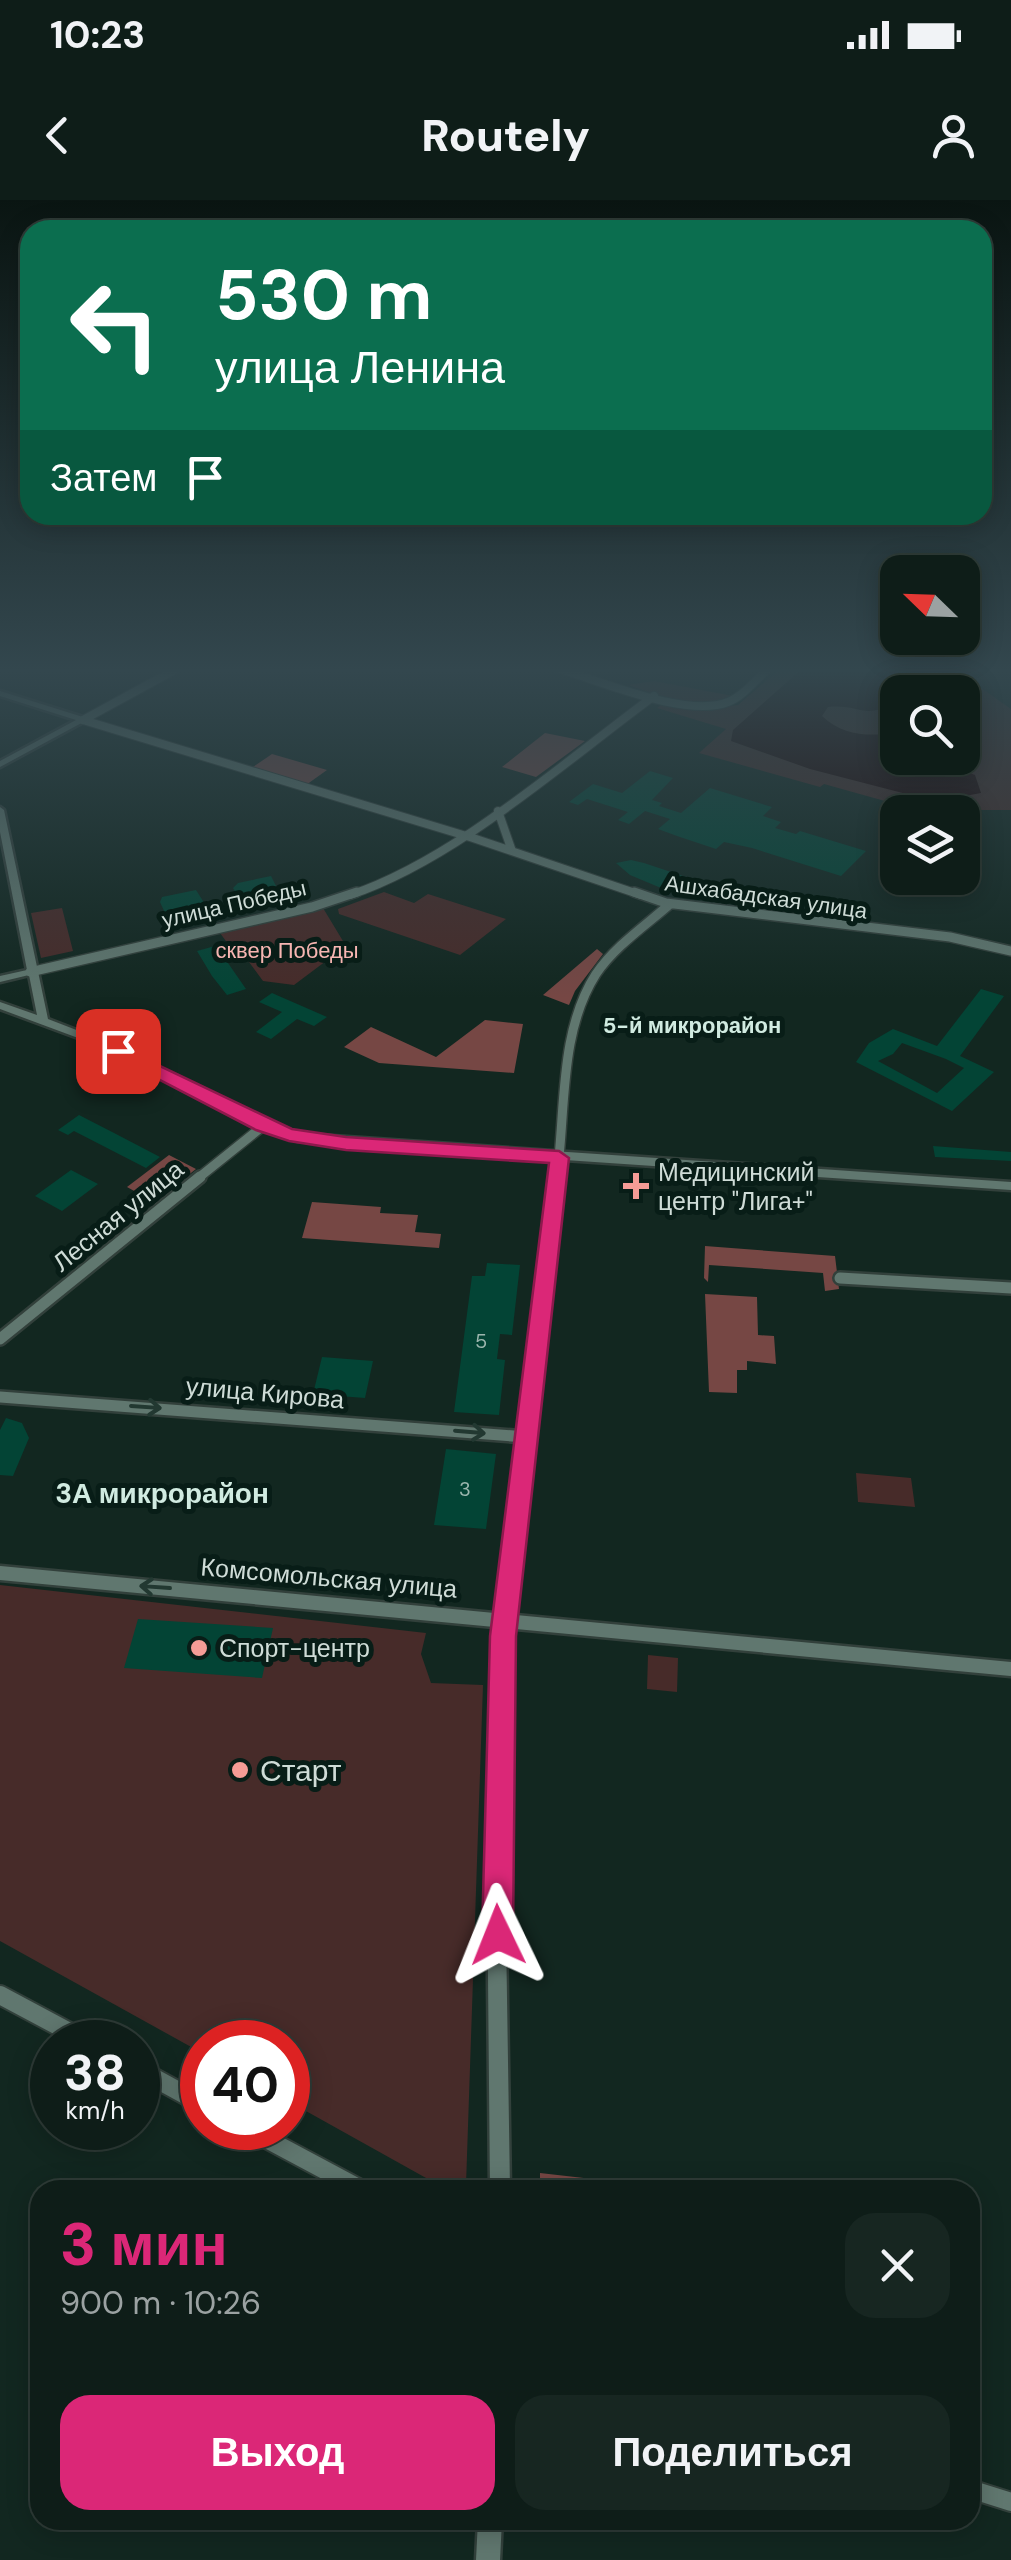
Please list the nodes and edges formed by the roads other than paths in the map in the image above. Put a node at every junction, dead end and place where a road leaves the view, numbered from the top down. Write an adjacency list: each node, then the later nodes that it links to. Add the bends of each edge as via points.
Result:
1 (273, 777): 5 (street, Ашхабадская улица)
2 (543, 777): 4 (street, улица Победы)
3 (0, 810): 9 (street)
4 (498, 810): 5 (street, улица Победы); 6 (street)
5 (465, 835): 6 (street, Ашхабадская улица); 9 (street, улица Победы, via 345,898)
6 (512, 851): 7 (street, Ашхабадская улица)
7 (670, 904): 8 (street, Ашхабадская улица, via 950,937); 14 (street, via 602,967 582,1002)
8 (1011, 951)
9 (30, 972): 10 (street, улица Победы); 12 (street)
10 (0, 979)
11 (0, 1005): 12 (street)
12 (43, 1021): 13 (street, via 101,1042)
13 (263, 1126): 14 (street, via 333,1142); 18 (street, Лесная улица)
14 (559, 1158): 15 (street); 20 (street)
15 (1011, 1186)
16 (840, 1278): 17 (street)
17 (1011, 1288)
18 (0, 1339)
19 (0, 1397): 20 (street, улица Кирова, one-way to 20)
20 (526, 1437): 22 (street)
21 (0, 1573): 22 (street, Комсомольская улица, one-way to 21)
22 (505, 1622): 23 (street, Комсомольская улица); 28 (street, via 496,1870)
23 (1011, 1669)
24 (0, 1995): 25 (street)
25 (47, 2020)
26 (287, 2150): 27 (street)
27 (343, 2180)
28 (500, 2180)
29 (980, 2492): 30 (street)
30 (1011, 2502)
31 (490, 2530): 32 (street)
32 (488, 2560)

